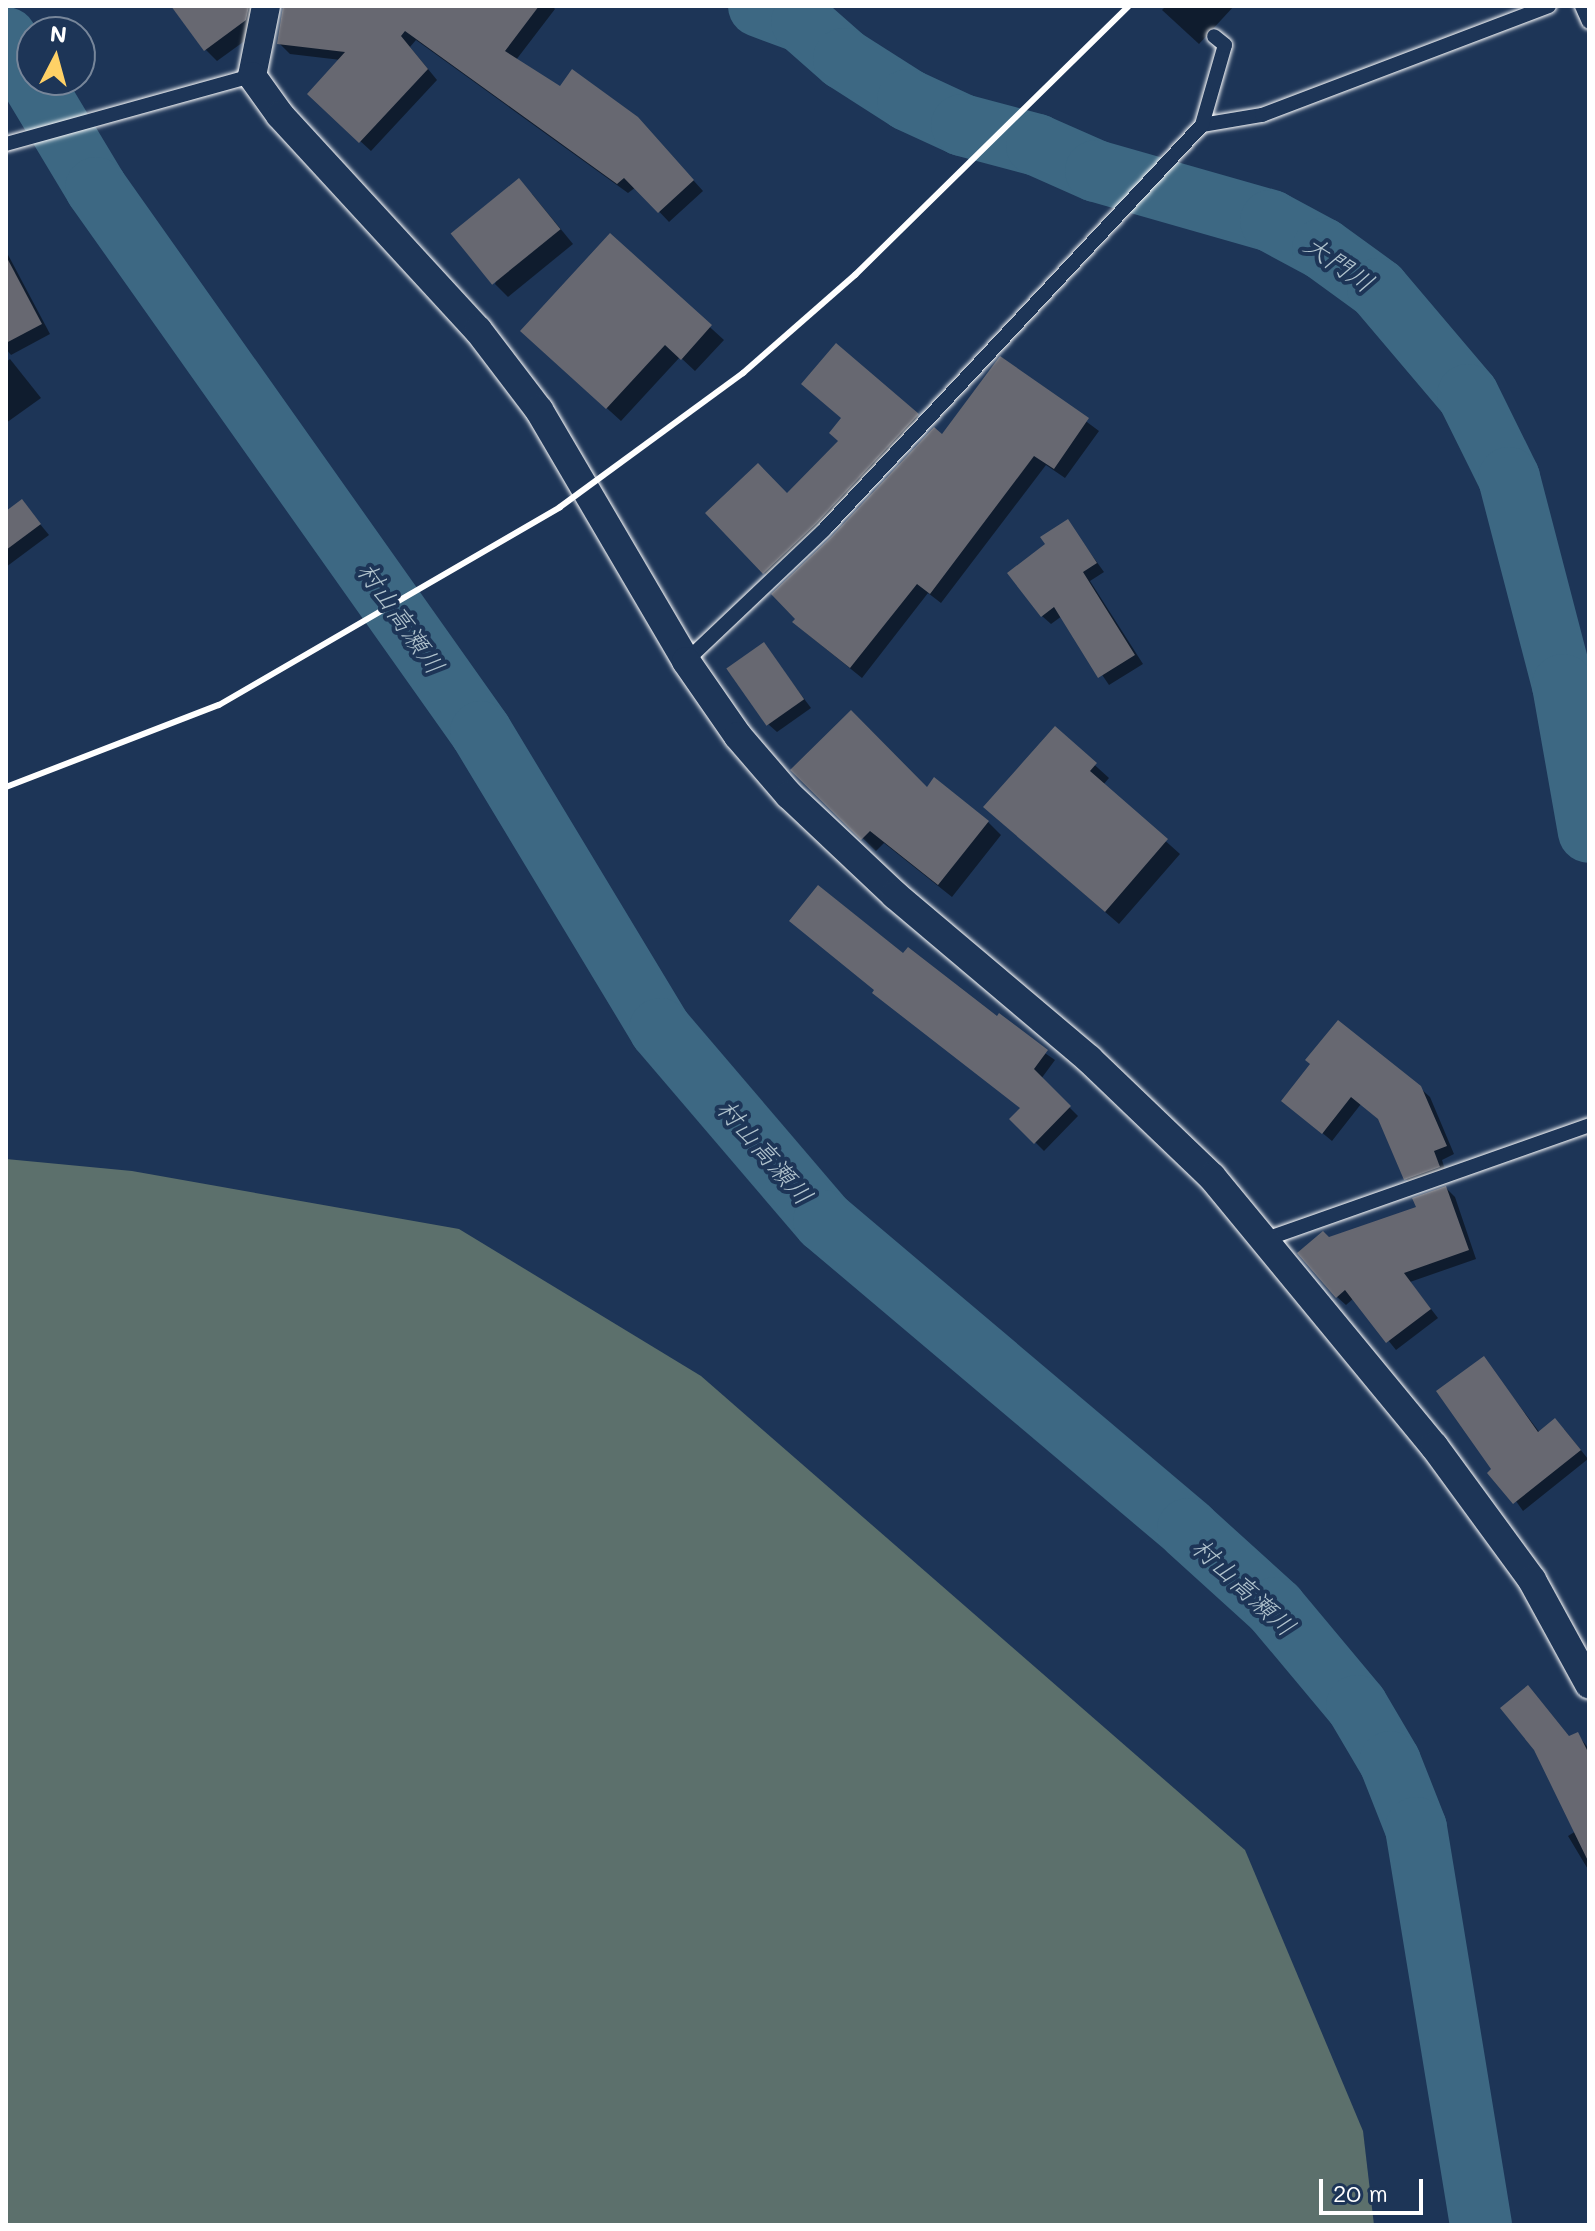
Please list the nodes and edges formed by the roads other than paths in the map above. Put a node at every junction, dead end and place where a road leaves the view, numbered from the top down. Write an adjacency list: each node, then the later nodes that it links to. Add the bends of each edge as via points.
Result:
1 (266, 6): 6 (street)
2 (1549, 6): 7 (lane, via 1262,115)
3 (1582, 6): 4 (lane)
4 (1589, 22)
5 (1214, 36): 7 (lane, via 1225,45)
6 (252, 76): 8 (lane); 9 (street, via 280,115 478,330 539,410)
7 (1202, 125): 9 (lane, via 824,530)
8 (6, 144)
9 (686, 661): 11 (street, via 738,736 789,795 895,895 1089,1059 1212,1177)
10 (1589, 1125): 11 (lane)
11 (1266, 1239): 12 (street, via 1434,1446 1523,1567)
12 (1589, 1684)

